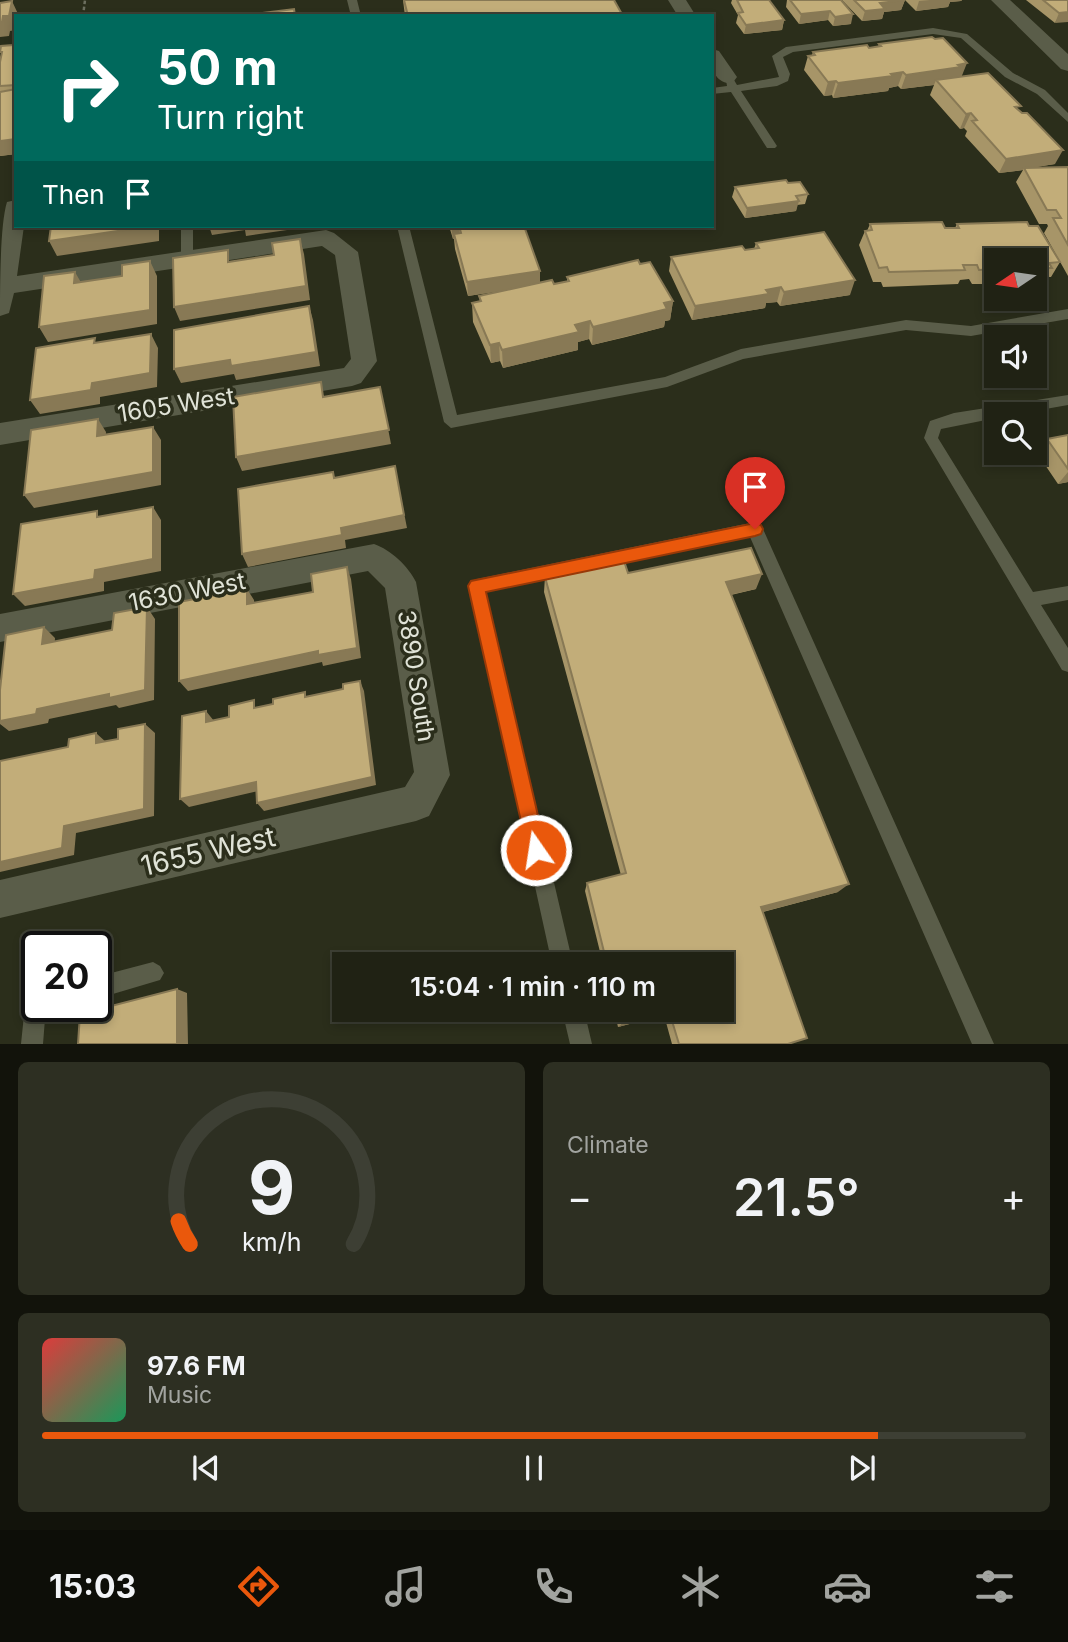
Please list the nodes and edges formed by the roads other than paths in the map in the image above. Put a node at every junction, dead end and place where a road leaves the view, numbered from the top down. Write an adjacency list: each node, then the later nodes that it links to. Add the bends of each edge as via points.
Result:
1 (1000, 0): 3 (street)
2 (714, 59): 4 (street)
3 (1068, 65)
4 (730, 83): 5 (lane); 6 (lane, via 777,83 785,74 777,56 790,49 950,32 964,36 1009,75 1041,92); 7 (lane)
5 (714, 90)
6 (1068, 120)
7 (771, 146)
8 (14, 219): 12 (street)
9 (187, 228): 11 (lane)
10 (403, 228): 13 (lane, via 451,422 667,382 741,354 906,325 971,331)
11 (187, 259): 12 (street); 15 (street, 1605 West, via 326,238 346,252 364,361 352,376)
12 (1, 296)
13 (1068, 314)
14 (1068, 400): 18 (lane, via 954,419 935,425 931,438)
15 (0, 434)
16 (374, 557): 19 (street, 1630 West); 21 (street, 3890 South, via 400,582 432,775)
17 (1068, 593): 18 (lane)
18 (1029, 600): 20 (lane)
19 (0, 628)
20 (1068, 664)
21 (416, 803): 22 (street, 1655 West)
22 (0, 899)
23 (559, 952): 30 (lane, via 477,586 755,529)
24 (153, 973): 25 (lane)
25 (112, 984)
26 (34, 1022): 28 (lane)
27 (576, 1022): 29 (lane)
28 (32, 1044)
29 (581, 1044)
30 (983, 1044)

